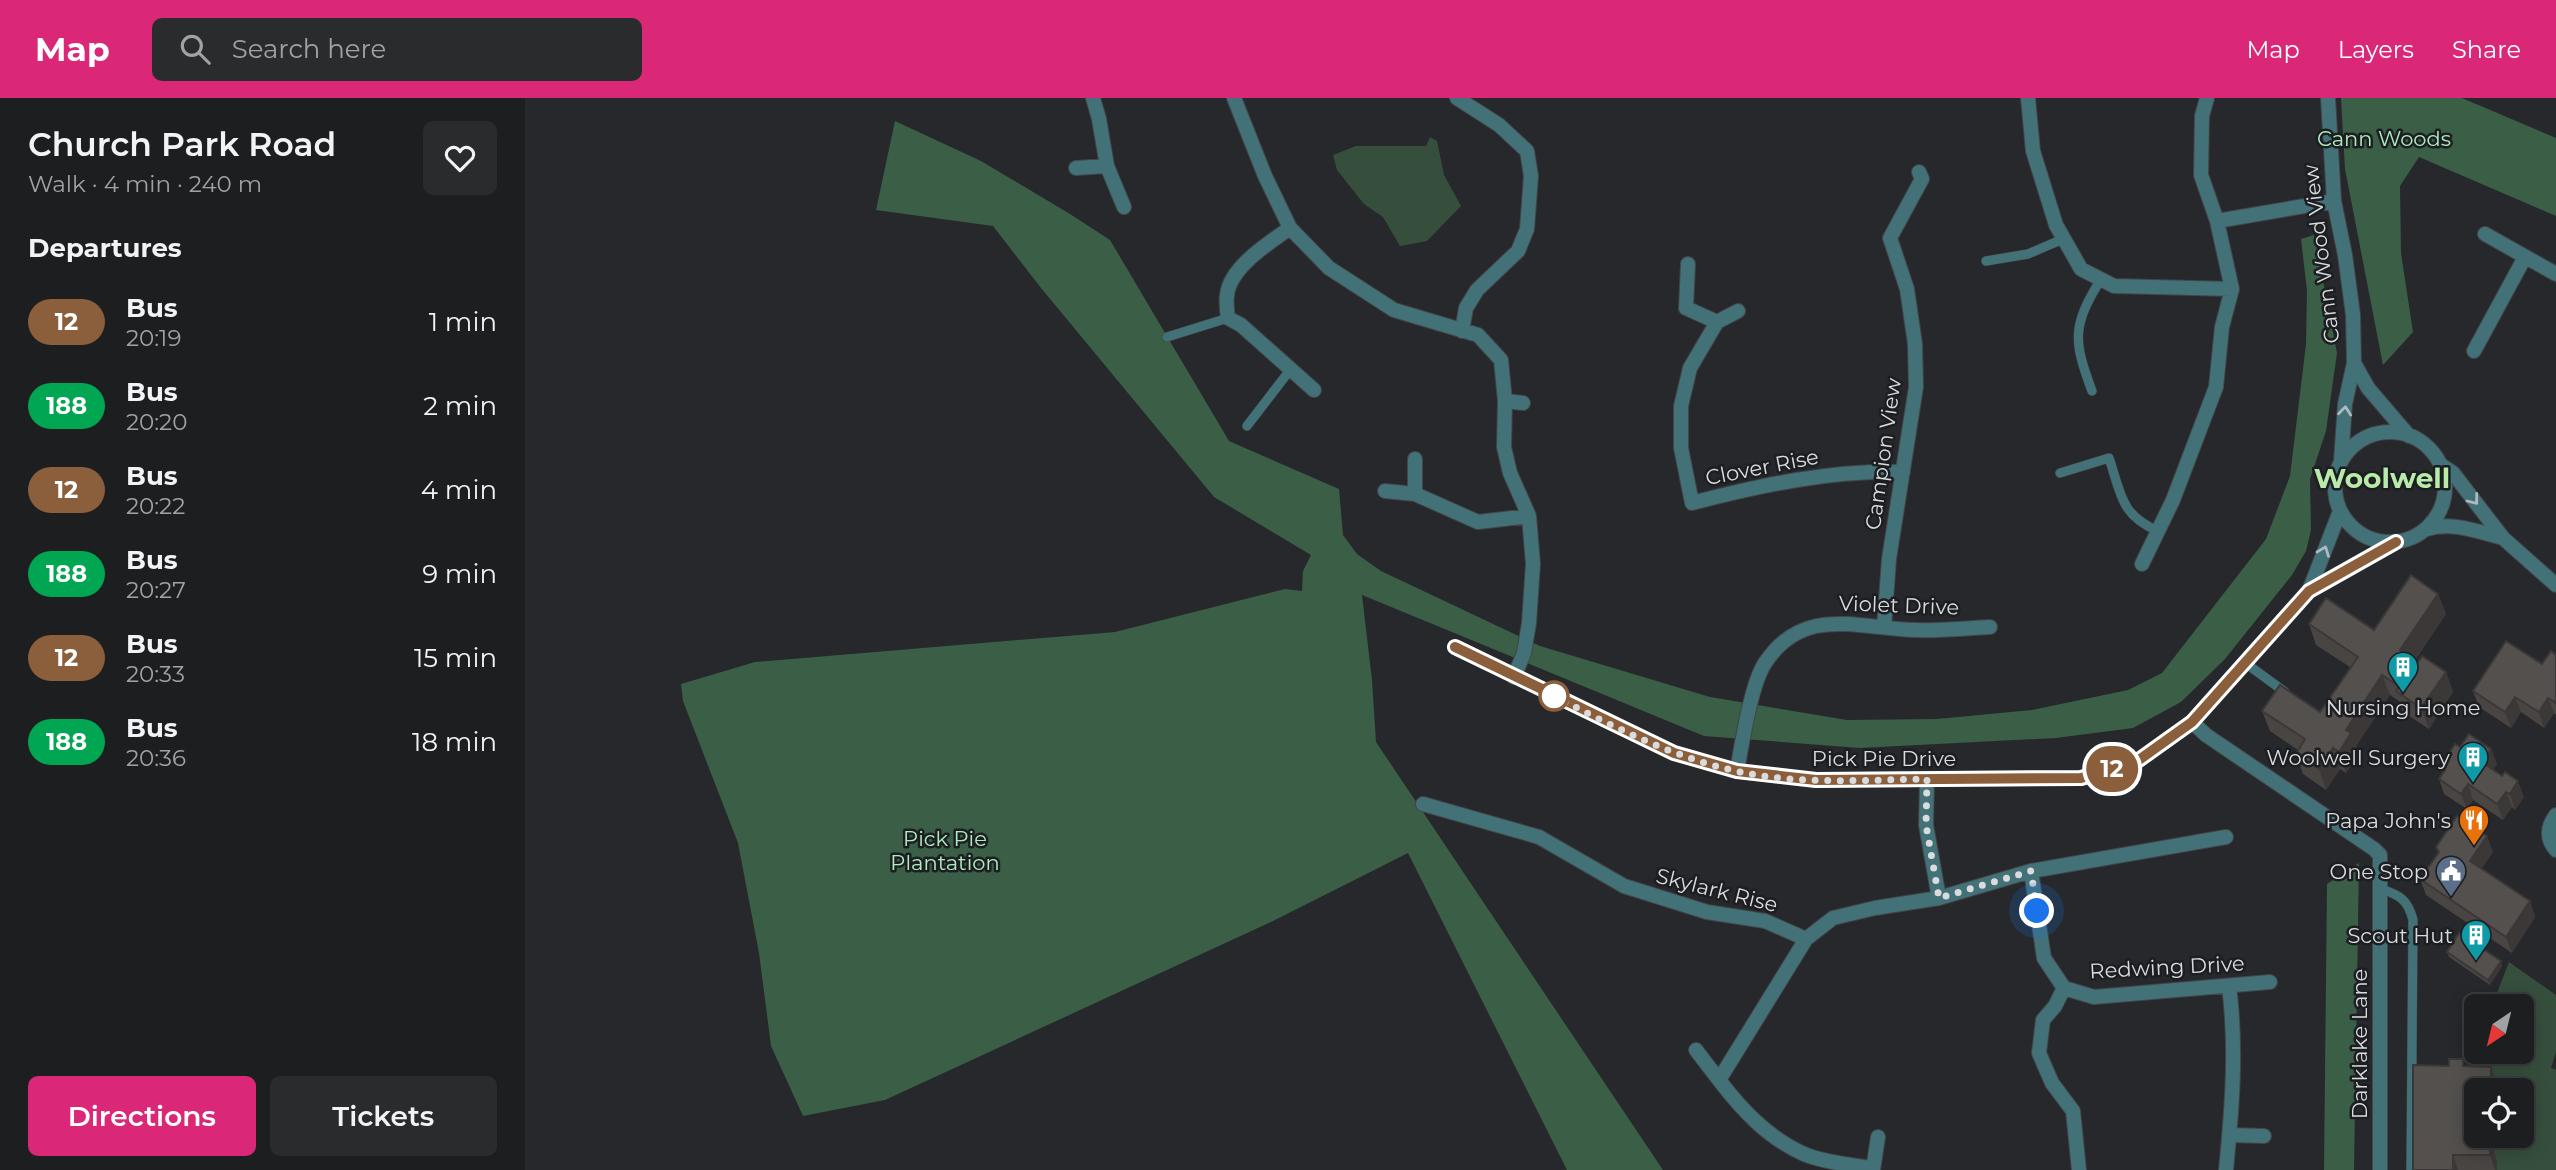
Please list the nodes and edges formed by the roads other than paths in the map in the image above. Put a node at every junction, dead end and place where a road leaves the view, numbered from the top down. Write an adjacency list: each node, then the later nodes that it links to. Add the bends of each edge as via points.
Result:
1 (1093, 98): 7 (street)
2 (1234, 98): 13 (street)
3 (1457, 98): 25 (street, via 1527,150 1531,176 1527,229 1518,251 1477,290 1466,308)
4 (2028, 98): 15 (street, via 2033,151)
5 (2207, 98): 12 (street, via 2202,116 2201,175)
6 (2328, 98): 10 (street, Cann Wood View)
7 (1107, 166): 8 (street); 11 (street)
8 (1076, 168)
9 (1919, 172): 39 (street, Campion View, via 1921,179 1890,238 1907,289 1915,344 1916,387)
10 (2334, 201): 12 (street); 28 (street, Cann Wood View, via 2353,315)
11 (1124, 207)
12 (2217, 221): 21 (street)
13 (1290, 228): 23 (street, via 1248,259 1234,279 1226,294); 25 (street, via 1329,268 1394,310)
14 (2485, 234): 16 (street)
15 (2063, 239): 17 (lane, via 2028,254); 20 (street, via 2081,269)
16 (2525, 257): 19 (street); 27 (street)
17 (1986, 261)
18 (1688, 264): 24 (street, via 1686,308)
19 (2556, 274)
20 (2101, 279): 21 (street, via 2114,286); 31 (lane, via 2080,319 2077,342)
21 (2232, 289): 46 (street, via 2222,327 2216,387)
22 (1738, 310): 24 (street, Clover Rise)
23 (1228, 317): 26 (lane); 29 (street)
24 (1717, 322): 39 (street, Clover Rise, via 1690,368 1681,406 1681,448 1692,503 1775,482)
25 (1462, 331): 32 (street, via 1478,335 1501,360)
26 (1167, 337)
27 (2474, 351)
28 (2354, 363): 35 (street, Cann Wood View, via 2368,388); 37 (street, Cann Wood View, one-way to 28, via 2345,404)
29 (1290, 370): 30 (street); 34 (lane)
30 (1314, 390)
31 (2092, 391)
32 (1505, 401): 33 (street); 44 (street, via 1504,447)
33 (1523, 403)
34 (1247, 426)
35 (2409, 436): 37 (street, via 2378,433 2351,448); 38 (street, via 2428,447)
36 (1415, 458): 42 (street)
37 (2341, 461): 43 (street, via 2335,477)
38 (2441, 465): 45 (street, via 2445,487 2441,510); 47 (street, one-way to 47, via 2453,473)
39 (1903, 471): 52 (street, Campion View)
40 (2060, 473): 46 (lane, via 2109,457 2125,505 2140,523)
41 (1385, 491): 42 (street)
42 (1415, 494): 44 (street, via 1478,522)
43 (2340, 511): 48 (street, via 2363,536); 51 (street, Pick Pie Drive, one-way to 43)
44 (1529, 516): 56 (street, via 1534,564 1529,623)
45 (2427, 529): 47 (street, via 2439,525); 48 (street)
46 (2158, 531): 49 (street)
47 (2503, 538): 50 (street)
48 (2396, 542): 51 (street, Pick Pie Drive)
49 (2142, 564)
50 (2556, 585)
51 (2309, 591): 55 (street, Pick Pie Drive)
52 (1884, 627): 53 (street, Violet Drive); 59 (street, Violet Drive, via 1814,625 1783,641 1763,664)
53 (1990, 627)
54 (1455, 647): 56 (street, Pick Pie Drive)
55 (2244, 662): 57 (lane); 58 (street, Pick Pie Drive)
56 (1514, 677): 59 (street, Pick Pie Drive, via 1674,753)
57 (2298, 701)
58 (2192, 722): 60 (street, Pick Pie Drive, via 2136,762 2081,778); 66 (street, Darklake Lane, via 2374,849 2380,855)
59 (1737, 771): 60 (street, Pick Pie Drive, via 1816,780)
60 (1927, 779): 67 (street, via 1926,825)
61 (1423, 804): 68 (street, Skylark Rise, via 1539,837 1624,886 1707,912 1765,920)
62 (2556, 815): 64 (street, via 2549,840)
63 (2226, 837): 65 (street)
64 (2556, 850)
65 (2031, 871): 67 (street); 71 (street, Redwing Drive, via 2044,958)
66 (2381, 889): 80 (street, Darklake Lane); 81 (lane, via 2401,895 2413,920)
67 (1939, 898): 68 (street, via 1833,918)
68 (1807, 939): 73 (street)
69 (2270, 982): 70 (street, Redwing Drive)
70 (2229, 986): 71 (street, Redwing Drive, via 2094,997); 74 (street, via 2234,1045)
71 (2064, 988): 78 (street, via 2043,1020 2039,1053 2052,1083 2073,1111)
72 (1696, 1050): 73 (street)
73 (1719, 1080): 77 (street, via 1739,1107 1771,1135 1805,1155)
74 (2229, 1135): 75 (street); 79 (street)
75 (2264, 1136)
76 (1878, 1137): 77 (street)
77 (1873, 1170)
78 (2079, 1170)
79 (2226, 1170)
80 (2380, 1170)
81 (2411, 1170)

